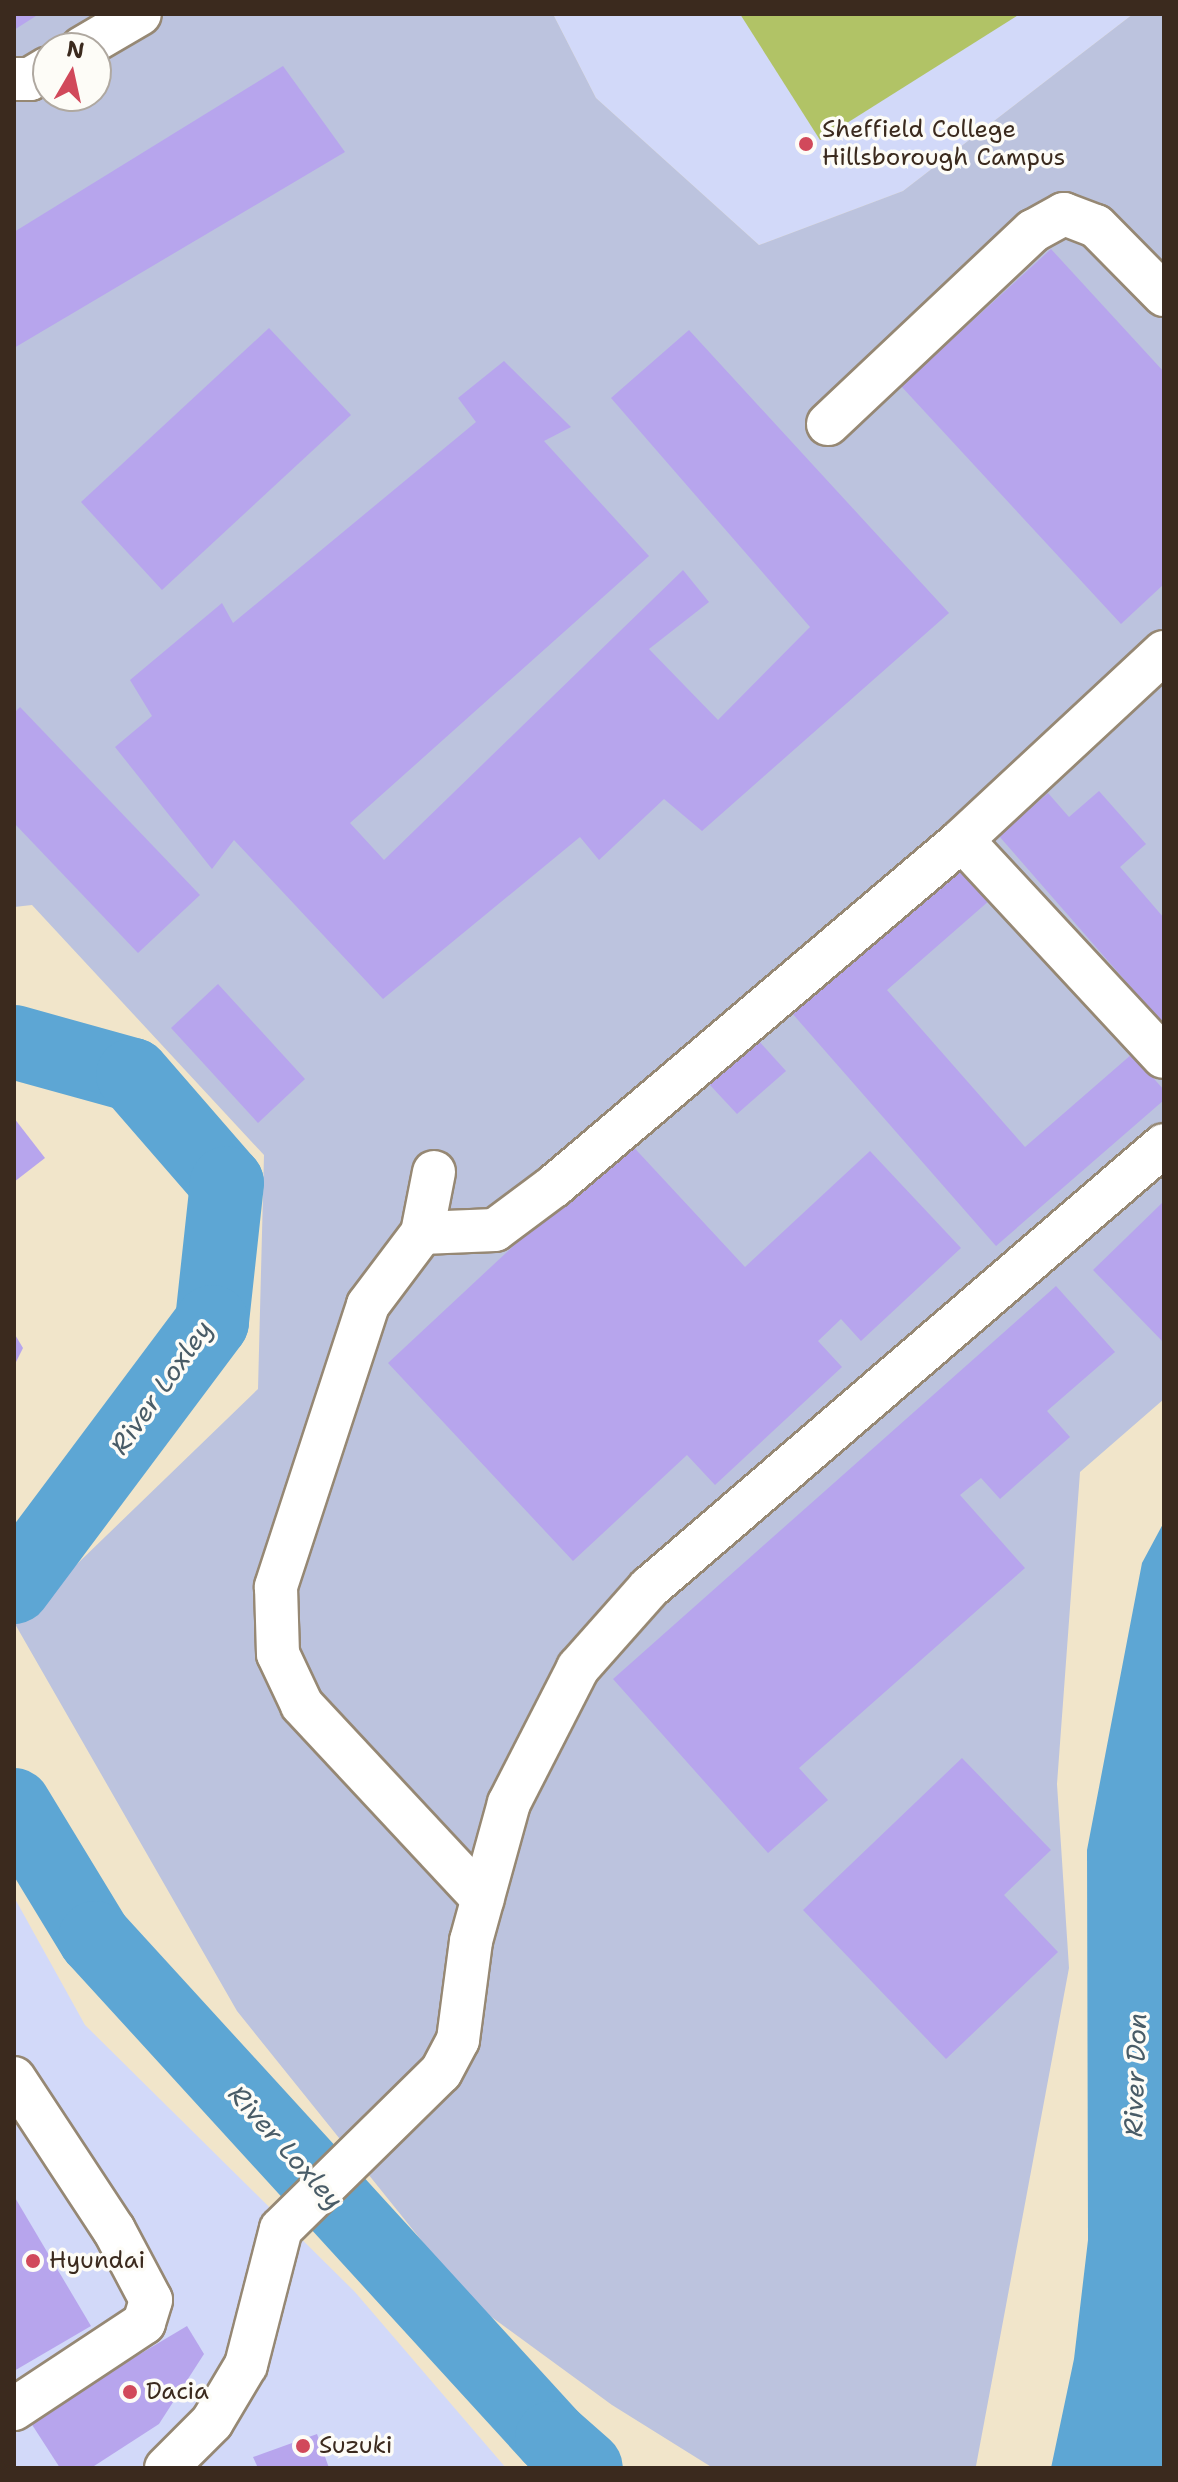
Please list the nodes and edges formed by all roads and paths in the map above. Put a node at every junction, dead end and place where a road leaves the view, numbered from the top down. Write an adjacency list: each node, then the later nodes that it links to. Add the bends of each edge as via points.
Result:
1 (140, 14): 2 (lane)
2 (109, 32)
3 (1164, 295): 4 (lane, via 1096,226 1064,214 1033,231)
4 (828, 424)
5 (1164, 652): 6 (lane)
6 (962, 840): 7 (lane); 10 (lane, via 554,1186 495,1230)
7 (1164, 1057)
8 (1164, 1145): 11 (lane, via 649,1588 578,1668 509,1803)
9 (434, 1172): 10 (lane)
10 (422, 1233): 11 (lane, via 368,1305 276,1587 278,1654 302,1705)
11 (483, 1899): 14 (lane, via 471,1941 458,2040 441,2072 281,2229 246,2365 212,2422)
12 (14, 2078): 13 (lane, via 114,2230 151,2300 144,2323)
13 (14, 2409)
14 (166, 2468)

